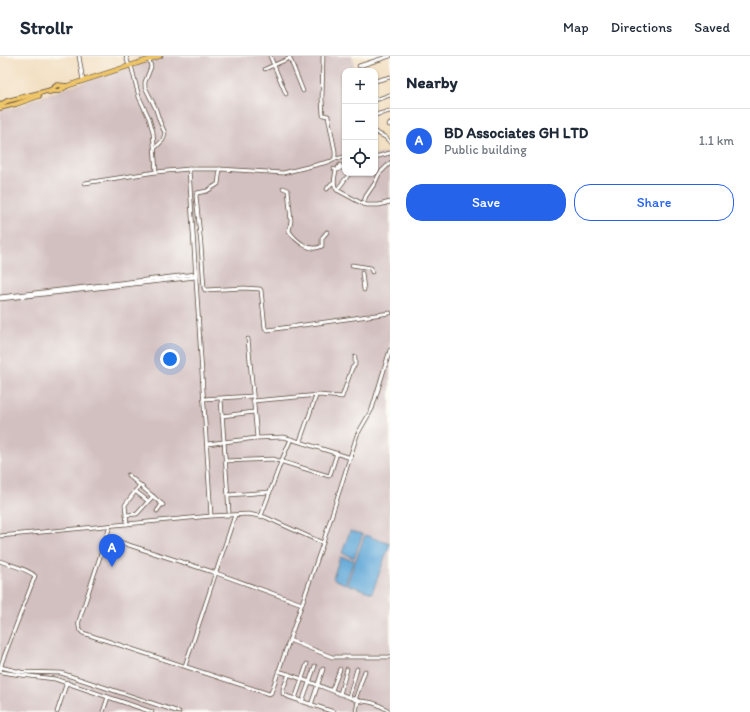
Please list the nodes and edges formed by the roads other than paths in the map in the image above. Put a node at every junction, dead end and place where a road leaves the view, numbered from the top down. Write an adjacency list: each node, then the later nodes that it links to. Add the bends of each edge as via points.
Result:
1 (79, 56): 15 (street)
2 (126, 56): 10 (street)
3 (160, 56): 8 (main road)
4 (270, 56): 9 (street)
5 (323, 56): 29 (street, via 323,115 328,116)
6 (390, 56): 11 (street)
7 (289, 57): 9 (street); 16 (street)
8 (150, 59): 10 (main road); 25 (street, via 151,68 145,85 165,133 163,140)
9 (274, 65): 12 (street); 17 (street)
10 (130, 66): 15 (main road); 25 (street, via 152,128)
11 (359, 66)
12 (265, 69)
13 (390, 77): 14 (street)
14 (378, 80)
15 (83, 81): 20 (main road)
16 (303, 91)
17 (286, 94)
18 (390, 95): 19 (street)
19 (378, 99)
20 (0, 107)
21 (390, 111): 22 (street)
22 (378, 113)
23 (378, 133): 24 (street)
24 (390, 142)
25 (155, 148): 36 (street)
26 (390, 153): 27 (street)
27 (378, 156)
28 (342, 158): 29 (street)
29 (335, 159): 34 (street, via 283,173)
30 (390, 163): 44 (street, via 380,172)
31 (340, 165): 32 (street, via 338,170)
32 (342, 167)
33 (189, 169): 34 (street); 36 (street); 49 (street)
34 (220, 169): 52 (street, via 218,184 207,191 197,193 196,196 205,290 260,288 265,328 268,330)
35 (334, 169): 38 (street)
36 (156, 172): 39 (street)
37 (348, 176): 42 (street)
38 (334, 182): 41 (street); 42 (street)
39 (85, 183)
40 (283, 188): 45 (street, via 288,190 291,221 289,231 297,240 310,248 316,248 322,246 322,238)
41 (327, 189)
42 (337, 190): 44 (street)
43 (390, 202): 44 (street, via 379,205)
44 (363, 204)
45 (326, 232)
46 (352, 265): 47 (street, via 371,268)
47 (372, 272)
48 (362, 273): 50 (street)
49 (196, 275): 51 (street); 58 (street)
50 (364, 290)
51 (0, 298)
52 (390, 313)
53 (248, 339): 56 (street)
54 (390, 350): 69 (street, via 372,409 357,435)
55 (355, 357): 57 (street, via 355,365 342,397)
56 (253, 396): 59 (street); 60 (street)
57 (316, 396): 60 (street); 66 (street)
58 (204, 399): 59 (street); 67 (street)
59 (220, 399): 62 (street)
60 (253, 400): 61 (street)
61 (254, 412): 62 (street); 63 (street)
62 (222, 416): 65 (street)
63 (257, 438): 64 (street); 65 (street)
64 (291, 439): 66 (street); 71 (street)
65 (224, 441): 67 (street); 70 (street)
66 (300, 441): 68 (street)
67 (206, 444): 83 (street)
68 (337, 453): 69 (street); 71 (street, via 329,476)
69 (351, 458): 91 (street)
70 (225, 462): 71 (street, via 264,458); 76 (street)
71 (281, 462): 75 (street)
72 (128, 475): 73 (street)
73 (140, 485): 74 (street); 77 (street)
74 (135, 491): 78 (street); 81 (street, via 125,504)
75 (270, 492): 76 (street); 84 (street)
76 (228, 494): 80 (street)
77 (153, 496): 78 (street); 79 (street, via 163,504)
78 (148, 501): 81 (street, via 137,514)
79 (157, 511)
80 (229, 512)
81 (126, 515): 85 (street)
82 (235, 515): 83 (street); 84 (street); 93 (street)
83 (211, 516): 85 (street)
84 (262, 516): 91 (street)
85 (127, 524): 86 (street)
86 (110, 526): 87 (street); 88 (street)
87 (104, 527): 88 (street); 89 (street)
88 (108, 532): 90 (street)
89 (0, 536)
90 (107, 538): 93 (street); 98 (street, via 78,625 81,631)
91 (324, 543): 94 (street)
92 (0, 561): 100 (street, via 35,576)
93 (216, 573): 94 (street); 98 (street)
94 (302, 604): 95 (street)
95 (289, 640): 96 (street, via 332,657); 105 (street)
96 (390, 657)
97 (307, 664): 108 (street)
98 (185, 666): 105 (street, via 269,694)
99 (314, 666): 110 (street)
100 (0, 669): 109 (street, via 1,672 21,676); 124 (street, via 61,673)
101 (323, 669): 111 (street)
102 (340, 669): 112 (street)
103 (347, 669): 113 (street)
104 (357, 669): 115 (street)
105 (278, 671): 107 (street)
106 (365, 671): 117 (street)
107 (289, 674): 108 (street); 116 (street, via 283,694)
108 (302, 679): 110 (street); 116 (street)
109 (67, 682): 114 (street); 121 (street)
110 (309, 682): 111 (street); 118 (street)
111 (317, 685): 112 (street); 119 (street)
112 (332, 690): 113 (street)
113 (340, 694): 115 (street)
114 (108, 697): 122 (street); 123 (street)
115 (349, 697): 117 (street)
116 (295, 700): 118 (street)
117 (357, 700): 120 (street); 126 (street)
118 (302, 702): 119 (street)
119 (311, 705): 125 (street)
120 (389, 710)
121 (57, 712)
122 (103, 712)
123 (149, 712)
124 (178, 712)
125 (334, 712)
126 (356, 712)

